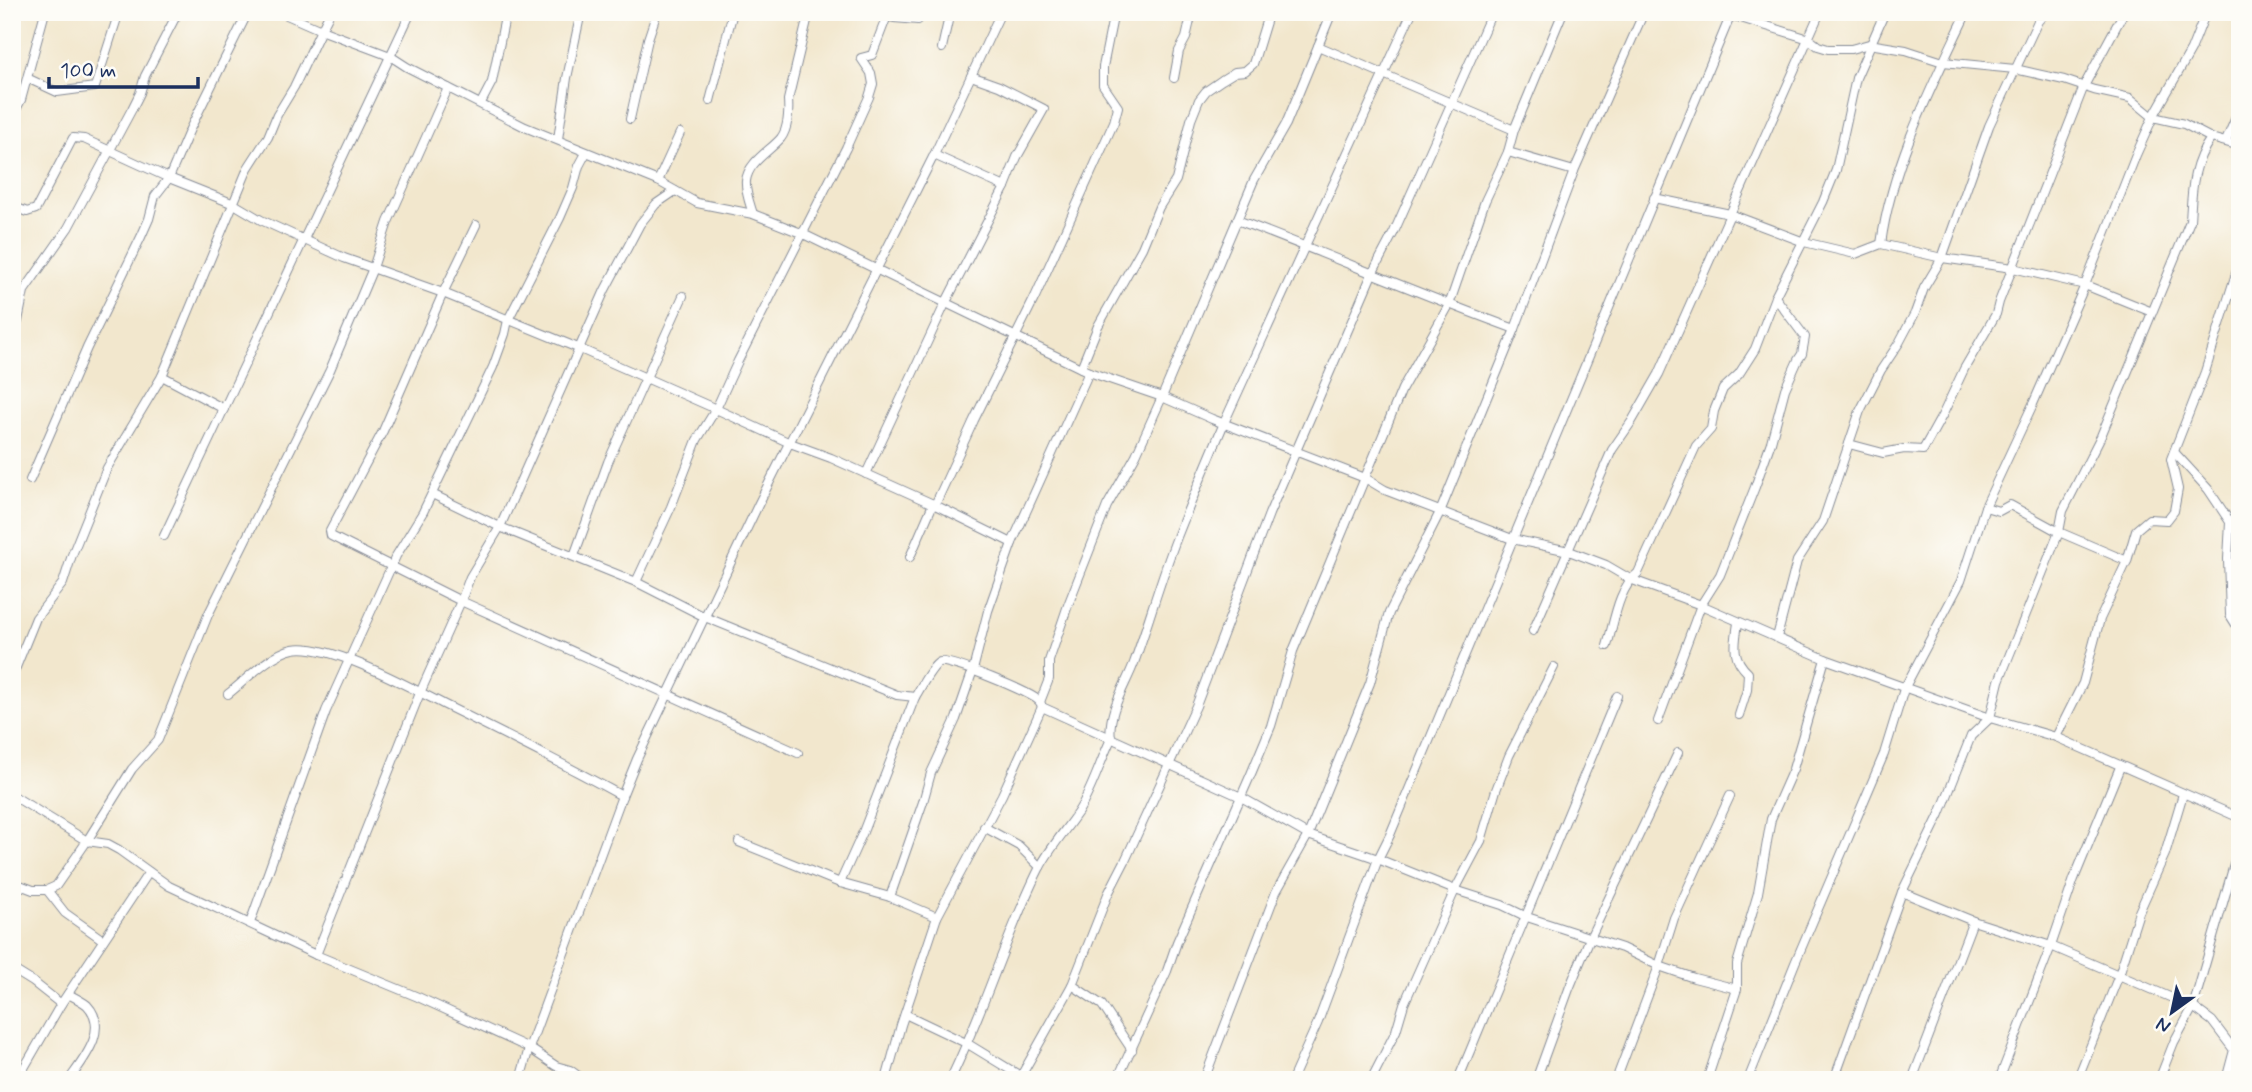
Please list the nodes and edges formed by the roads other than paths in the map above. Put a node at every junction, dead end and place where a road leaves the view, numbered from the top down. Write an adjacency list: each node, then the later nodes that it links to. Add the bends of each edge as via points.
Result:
1 (45, 12): 43 (street)
2 (120, 12): 43 (street, via 95,87 57,92)
3 (178, 12): 60 (street)
4 (248, 12): 65 (street)
5 (280, 12): 33 (street)
6 (330, 12): 33 (street)
7 (411, 12): 38 (street)
8 (506, 12): 49 (street, via 492,82)
9 (581, 12): 57 (street)
10 (657, 12): 53 (street)
11 (733, 12): 47 (street)
12 (809, 12): 72 (street, via 782,137 750,169 746,180)
13 (950, 12): 37 (street)
14 (1001, 12): 42 (street)
15 (1114, 12): 97 (street, via 1103,67 1104,85 1118,107 1114,122)
16 (1192, 12): 44 (street)
17 (1269, 12): 99 (street, via 1253,64 1206,90 1199,100 1176,180 1098,326)
18 (1332, 12): 36 (street)
19 (1412, 12): 41 (street)
20 (1492, 12): 48 (street)
21 (1563, 12): 54 (street)
22 (1644, 12): 64 (street)
23 (1721, 12): 30 (street)
24 (1820, 12): 34 (street)
25 (1885, 12): 35 (street)
26 (1967, 12): 39 (street)
27 (2046, 12): 40 (street)
28 (2124, 12): 45 (street)
29 (2206, 12): 52 (street, via 2191,50)
30 (1731, 13): 34 (street); 69 (street)
31 (886, 14): 32 (street); 76 (street, via 872,55 861,58 871,72 869,97)
32 (918, 20)
33 (321, 30): 38 (street); 70 (street, via 248,168)
34 (1810, 39): 35 (street, via 1818,46 1839,50); 73 (street)
35 (1869, 44): 39 (street); 78 (street, via 1852,91 1836,170)
36 (1318, 46): 41 (street); 74 (street, via 1286,124)
37 (942, 48)
38 (390, 56): 46 (street); 77 (street)
39 (1943, 62): 40 (street); 79 (street, via 1889,196)
40 (2015, 69): 45 (street); 81 (street, via 1989,125)
41 (1382, 75): 48 (street); 80 (street)
42 (971, 76): 63 (street); 67 (street, via 1044,109)
43 (27, 78): 51 (street)
44 (1174, 78)
45 (2084, 86): 52 (street, via 2130,98); 84 (street)
46 (448, 88): 49 (street); 83 (street, via 388,222)
47 (710, 102)
48 (1450, 102): 54 (street); 86 (street)
49 (481, 103): 57 (street)
50 (2240, 108): 58 (street)
51 (12, 117)
52 (2153, 117): 56 (street, via 2184,124); 87 (street)
53 (630, 119)
54 (1514, 130): 61 (street)
55 (680, 133): 66 (street)
56 (2211, 138): 58 (street); 93 (street, via 2196,166 2190,221)
57 (558, 139): 62 (street)
58 (2226, 141): 59 (street)
59 (2240, 146)
60 (110, 149): 65 (street); 71 (street, via 73,138 36,209 27,212); 96 (street, via 68,228 24,291)
61 (1508, 152): 64 (street); 92 (street, via 1485,201)
62 (586, 153): 66 (street); 94 (street, via 560,218)
63 (934, 155): 67 (street); 85 (street)
64 (1574, 170): 95 (street)
65 (169, 178): 70 (street); 112 (street, via 155,196 145,228)
66 (658, 181): 68 (street)
67 (1005, 187): 91 (street)
68 (675, 191): 72 (street, via 697,203); 98 (street, via 656,204 640,224)
69 (1654, 198): 73 (street); 122 (street)
70 (234, 204): 77 (street); 100 (street)
71 (12, 206)
72 (753, 214): 76 (street)
73 (1730, 214): 78 (street); 124 (street, via 1658,374 1612,450)
74 (1237, 220): 80 (street); 102 (street)
75 (476, 225): 88 (street)
76 (801, 233): 85 (street); 104 (street)
77 (304, 238): 83 (street); 103 (street)
78 (1804, 242): 79 (street, via 1855,254); 90 (street)
79 (1881, 244): 81 (street)
80 (1306, 246): 86 (street); 105 (street)
81 (1942, 258): 84 (street); 107 (street, via 1860,411)
82 (2240, 261): 109 (street)
83 (373, 268): 88 (street); 168 (street, via 330,370 208,615 158,740 132,769)
84 (2013, 268): 87 (street); 107 (street, via 1996,314 1923,450 1883,453)
85 (876, 271): 91 (street); 106 (street)
86 (1372, 274): 92 (street); 108 (street)
87 (2085, 285): 93 (street); 115 (street)
88 (443, 293): 94 (street); 128 (street, via 383,430 330,531 338,541)
89 (683, 296): 101 (street)
90 (1775, 297): 129 (street, via 1755,349 1723,389 1710,429 1696,446 1638,573); 132 (street, via 1805,337 1802,354 1785,389 1771,442 1720,575)
91 (946, 304): 97 (street); 110 (street)
92 (1449, 305): 95 (street); 111 (street, via 1402,389)
93 (2152, 312): 120 (street, via 2101,436 2063,511)
94 (508, 320): 98 (street); 113 (street, via 493,368)
95 (1515, 329): 116 (street)
96 (12, 335)
97 (1016, 337): 99 (street); 114 (street)
98 (578, 348): 101 (street); 119 (street)
99 (1085, 370): 102 (street); 123 (street)
100 (162, 376): 103 (street); 143 (street, via 107,468 64,583 36,618)
101 (646, 379): 104 (street); 125 (street, via 608,462)
102 (1162, 397): 105 (street); 150 (street, via 1078,575 1049,661)
103 (224, 408): 121 (street)
104 (716, 409): 106 (street); 130 (street, via 697,440)
105 (1224, 423): 108 (street); 155 (street, via 1114,709)
106 (790, 443): 110 (street); 133 (street)
107 (1850, 444): 137 (street, via 1823,521 1797,561)
108 (1296, 452): 111 (street); 158 (street)
109 (2174, 452): 118 (street); 127 (street, via 2171,459 2178,489 2174,511 2167,520 2150,519 2136,530)
110 (866, 474): 114 (street)
111 (1365, 478): 116 (street); 164 (street, via 1293,651 1271,726)
112 (30, 480)
113 (432, 495): 119 (street); 128 (street)
114 (934, 505): 123 (street); 126 (street)
115 (1985, 506): 120 (street, via 1998,511 2010,505); 144 (street, via 1961,581)
116 (1440, 512): 122 (street); 167 (street, via 1390,613 1370,683)
117 (2240, 521): 118 (street)
118 (2230, 522): 136 (street, via 2230,615)
119 (500, 527): 125 (street); 131 (street)
120 (2059, 532): 127 (street); 152 (street, via 1999,681)
121 (164, 536)
122 (1512, 538): 124 (street); 171 (street)
123 (1012, 543): 142 (street)
124 (1569, 551): 129 (street); 135 (street)
125 (574, 556): 130 (street)
126 (910, 557)
127 (2127, 561): 154 (street, via 2100,619 2083,683)
128 (391, 568): 131 (street); 140 (street)
129 (1630, 579): 132 (street); 138 (street)
130 (636, 582): 133 (street)
131 (461, 601): 145 (street); 147 (street)
132 (1701, 605): 134 (street); 153 (street)
133 (705, 617): 147 (street); 149 (street, via 878,689)
134 (1738, 623): 137 (street); 151 (street, via 1736,656 1748,673)
135 (1533, 631)
136 (2240, 631)
137 (1777, 637): 139 (street)
138 (1607, 646)
139 (1825, 659): 144 (street); 192 (street, via 1793,769 1771,819 1758,893 1737,964)
140 (348, 660): 145 (street); 146 (street, via 293,649 266,662); 183 (street)
141 (1554, 667): 177 (street, via 1509,756 1481,842)
142 (973, 670): 149 (street, via 943,661 936,664); 150 (street, via 1030,694); 179 (street, via 931,773)
143 (12, 677)
144 (1903, 689): 152 (street); 216 (street, via 1884,754)
145 (420, 693): 162 (street); 187 (street)
146 (228, 694)
147 (667, 695): 156 (street); 162 (street)
148 (1616, 696): 181 (street)
149 (915, 697): 175 (street)
150 (1041, 704): 155 (street); 166 (street)
151 (1739, 715)
152 (1990, 718): 154 (street); 178 (street, via 1971,736)
153 (1658, 721)
154 (2056, 737): 159 (street)
155 (1111, 739): 158 (street); 172 (street, via 1080,810)
156 (798, 753)
157 (1678, 753): 184 (street)
158 (1170, 763): 164 (street); 191 (street, via 1108,894)
159 (2120, 767): 160 (street); 186 (street)
160 (2183, 794): 165 (street); 190 (street)
161 (12, 795): 168 (street)
162 (622, 796): 198 (street)
163 (1730, 796): 188 (street, via 1674,918)
164 (1241, 797): 167 (street); 199 (street)
165 (2240, 818)
166 (984, 827): 172 (street, via 1019,846); 180 (street)
167 (1308, 835): 171 (street); 209 (street, via 1276,892)
168 (87, 841): 173 (street, via 108,844); 176 (street, via 56,886)
169 (739, 842): 175 (street)
170 (2240, 844): 195 (street)
171 (1378, 859): 177 (street); 210 (street)
172 (1040, 867): 197 (street)
173 (149, 872): 183 (street); 185 (street)
174 (12, 882): 176 (street)
175 (840, 883): 179 (street)
176 (47, 890): 185 (street, via 65,913)
177 (1455, 890): 181 (street); 211 (street)
178 (1902, 892): 182 (street); 217 (street)
179 (890, 897): 180 (street)
180 (937, 917): 196 (street)
181 (1527, 917): 184 (street); 212 (street)
182 (1973, 921): 186 (street); 218 (street)
183 (250, 923): 187 (street)
184 (1590, 938): 188 (street); 213 (street)
185 (103, 940): 193 (street)
186 (2051, 946): 190 (street); 219 (street)
187 (316, 955): 198 (street)
188 (1659, 966): 192 (street); 214 (street)
189 (12, 969): 194 (street)
190 (2119, 975): 195 (street); 220 (street)
191 (1072, 985): 199 (street, via 1102,1005); 201 (street)
192 (1737, 989): 215 (street)
193 (68, 994): 194 (street); 203 (street, via 87,1005 96,1020 93,1045)
194 (61, 1004): 202 (street)
195 (2193, 1007): 200 (street, via 2213,1021); 221 (street)
196 (905, 1014): 197 (street); 206 (street)
197 (968, 1044): 201 (street); 207 (street)
198 (529, 1048): 204 (street); 205 (street)
199 (1132, 1051): 208 (street)
200 (2237, 1051): 222 (street)
201 (1024, 1078)
202 (17, 1080)
203 (69, 1080)
204 (520, 1080)
205 (584, 1080)
206 (886, 1080)
207 (950, 1080)
208 (1117, 1080)
209 (1204, 1080)
210 (1292, 1080)
211 (1371, 1080)
212 (1458, 1080)
213 (1536, 1080)
214 (1616, 1080)
215 (1707, 1080)
216 (1748, 1080)
217 (1834, 1080)
218 (1912, 1080)
219 (1999, 1080)
220 (2077, 1080)
221 (2159, 1080)
222 (2226, 1080)

